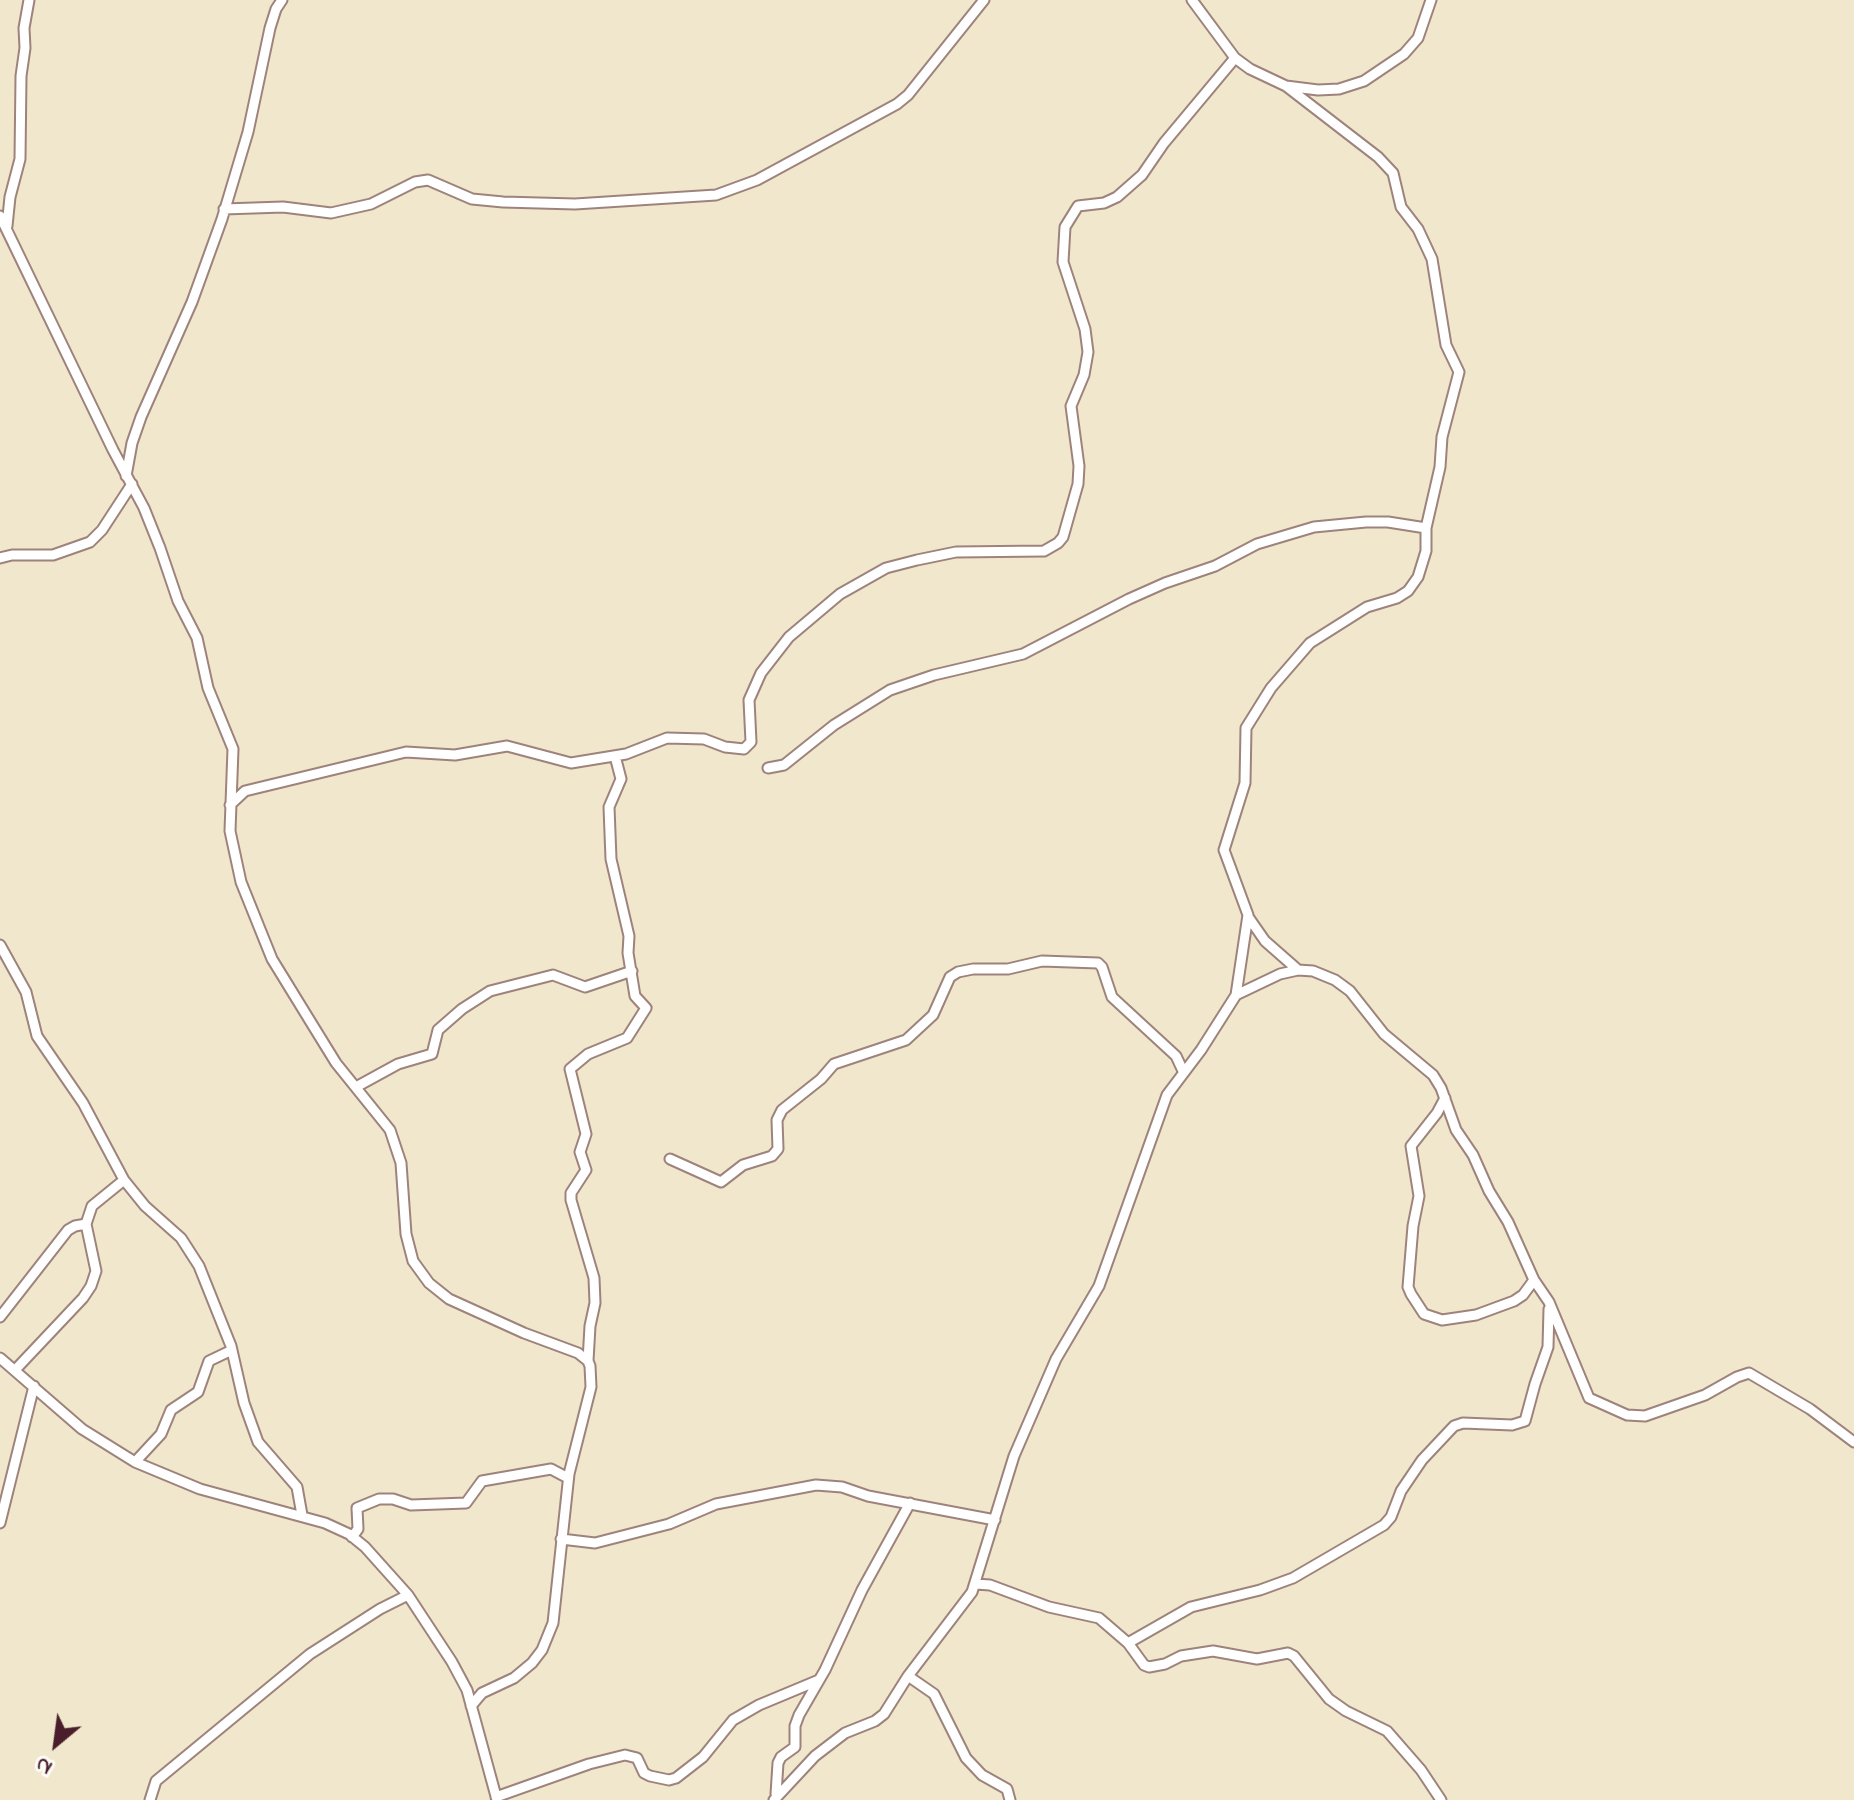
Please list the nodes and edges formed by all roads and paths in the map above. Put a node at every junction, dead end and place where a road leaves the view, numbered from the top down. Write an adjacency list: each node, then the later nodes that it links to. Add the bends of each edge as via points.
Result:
1 (29, 0): 10 (street, via 20,159)
2 (282, 0): 8 (street, via 270,28 248,132)
3 (984, 0): 8 (street, via 897,104 757,180 716,195 575,204 503,202 472,199 428,180 371,204 331,213 283,207)
4 (1192, 0): 6 (street)
5 (1431, 0): 7 (street, via 1418,38 1364,81 1339,89)
6 (1235, 58): 7 (street); 14 (street, via 1142,175 1117,197 1078,206 1065,227 1063,262 1088,352 1071,406 1078,484 1058,543 1044,551 956,552 886,568 830,602 771,658 749,700 749,747 736,750 704,739 667,738)
7 (1286, 86): 12 (street, via 1388,166 1401,207 1432,259 1446,345 1459,372)
8 (224, 209): 11 (street, via 192,302 141,417)
9 (0, 216): 10 (street)
10 (7, 226): 11 (street)
11 (129, 480): 13 (street, via 90,542 53,555); 16 (street, via 197,638 208,688 233,749)
12 (1426, 528): 15 (street, via 1366,522 1314,527 1257,544 1129,599 1023,654 890,690 784,765); 17 (street, via 1424,559 1408,591 1367,607 1310,643 1250,720 1245,783 1224,850)
13 (0, 558)
14 (615, 756): 16 (street, via 571,763 507,746 455,755 406,752 245,791); 20 (street, via 621,779 609,807 611,859)
15 (768, 768)
16 (230, 805): 23 (street, via 231,844 241,882 272,959)
17 (1248, 915): 19 (street, via 1265,941); 21 (street)
18 (0, 945): 26 (street, via 26,992 37,1036 83,1103)
19 (1298, 970): 21 (street); 24 (street, via 1313,971 1350,991 1384,1034 1433,1075)
20 (632, 971): 23 (street, via 585,987 553,975 490,991 438,1030 432,1054 398,1064); 33 (street, via 636,998 646,1007 642,1017 627,1038 592,1052 570,1069 586,1134 580,1152 586,1170 571,1200 594,1278)
21 (1236, 995): 22 (street)
22 (1183, 1071): 25 (street, via 1176,1056 1112,997 1098,963 1042,961 1008,969 973,969 950,977 933,1015 906,1040 834,1064 782,1110 778,1149 772,1156 743,1165 721,1182); 41 (street, via 1167,1095 1099,1286 1034,1408)
23 (356, 1087): 33 (street, via 398,1148 407,1246 429,1283 449,1299)
24 (1445, 1098): 28 (street); 28 (street, via 1411,1146 1419,1196 1411,1294 1424,1314 1442,1320 1514,1301)
25 (670, 1159)
26 (124, 1180): 27 (street, via 92,1206); 31 (street, via 181,1238 199,1266)
27 (86, 1224): 30 (street, via 68,1230); 34 (street, via 96,1271 91,1286)
28 (1534, 1280): 29 (street)
29 (1549, 1302): 36 (street, via 1585,1393 1610,1409 1645,1416 1749,1373); 47 (street, via 1548,1347 1525,1421 1454,1426 1422,1460 1384,1525 1293,1578 1191,1607)
30 (0, 1317)
31 (232, 1350): 37 (street, via 209,1361 198,1392 171,1410 161,1434); 40 (street, via 258,1442 297,1487)
32 (0, 1358): 34 (street)
33 (588, 1361): 38 (street, via 591,1387)
34 (16, 1369): 35 (street)
35 (34, 1386): 37 (street, via 82,1429); 42 (street)
36 (1854, 1442)
37 (135, 1462): 40 (street, via 200,1489)
38 (568, 1478): 43 (street, via 551,1469 482,1481 466,1503 411,1505 379,1499 357,1508 358,1529); 44 (street)
39 (910, 1503): 41 (street); 44 (street, via 816,1485 716,1504 669,1524 595,1543); 49 (street)
40 (302, 1515): 43 (street)
41 (995, 1520): 45 (street)
42 (0, 1523)
43 (352, 1537): 46 (street)
44 (561, 1539): 50 (street, via 555,1612 542,1650 523,1672 482,1693)
45 (976, 1584): 47 (street, via 1093,1616); 48 (street)
46 (408, 1595): 50 (street, via 452,1662); 53 (street, via 310,1654 156,1781)
47 (1128, 1643): 55 (street, via 1149,1667 1213,1651 1257,1659 1294,1656 1329,1699 1387,1731)
48 (908, 1676): 52 (street, via 884,1714 845,1733 815,1756); 54 (street, via 934,1694 966,1758 1007,1789)
49 (819, 1680): 51 (street, via 733,1720 703,1757 676,1778 650,1776 637,1758 625,1755); 52 (street, via 796,1721 795,1747 780,1759)
50 (471, 1706): 51 (street)
51 (496, 1798)
52 (775, 1799)
53 (150, 1800)
54 (1010, 1800)
55 (1441, 1800)

